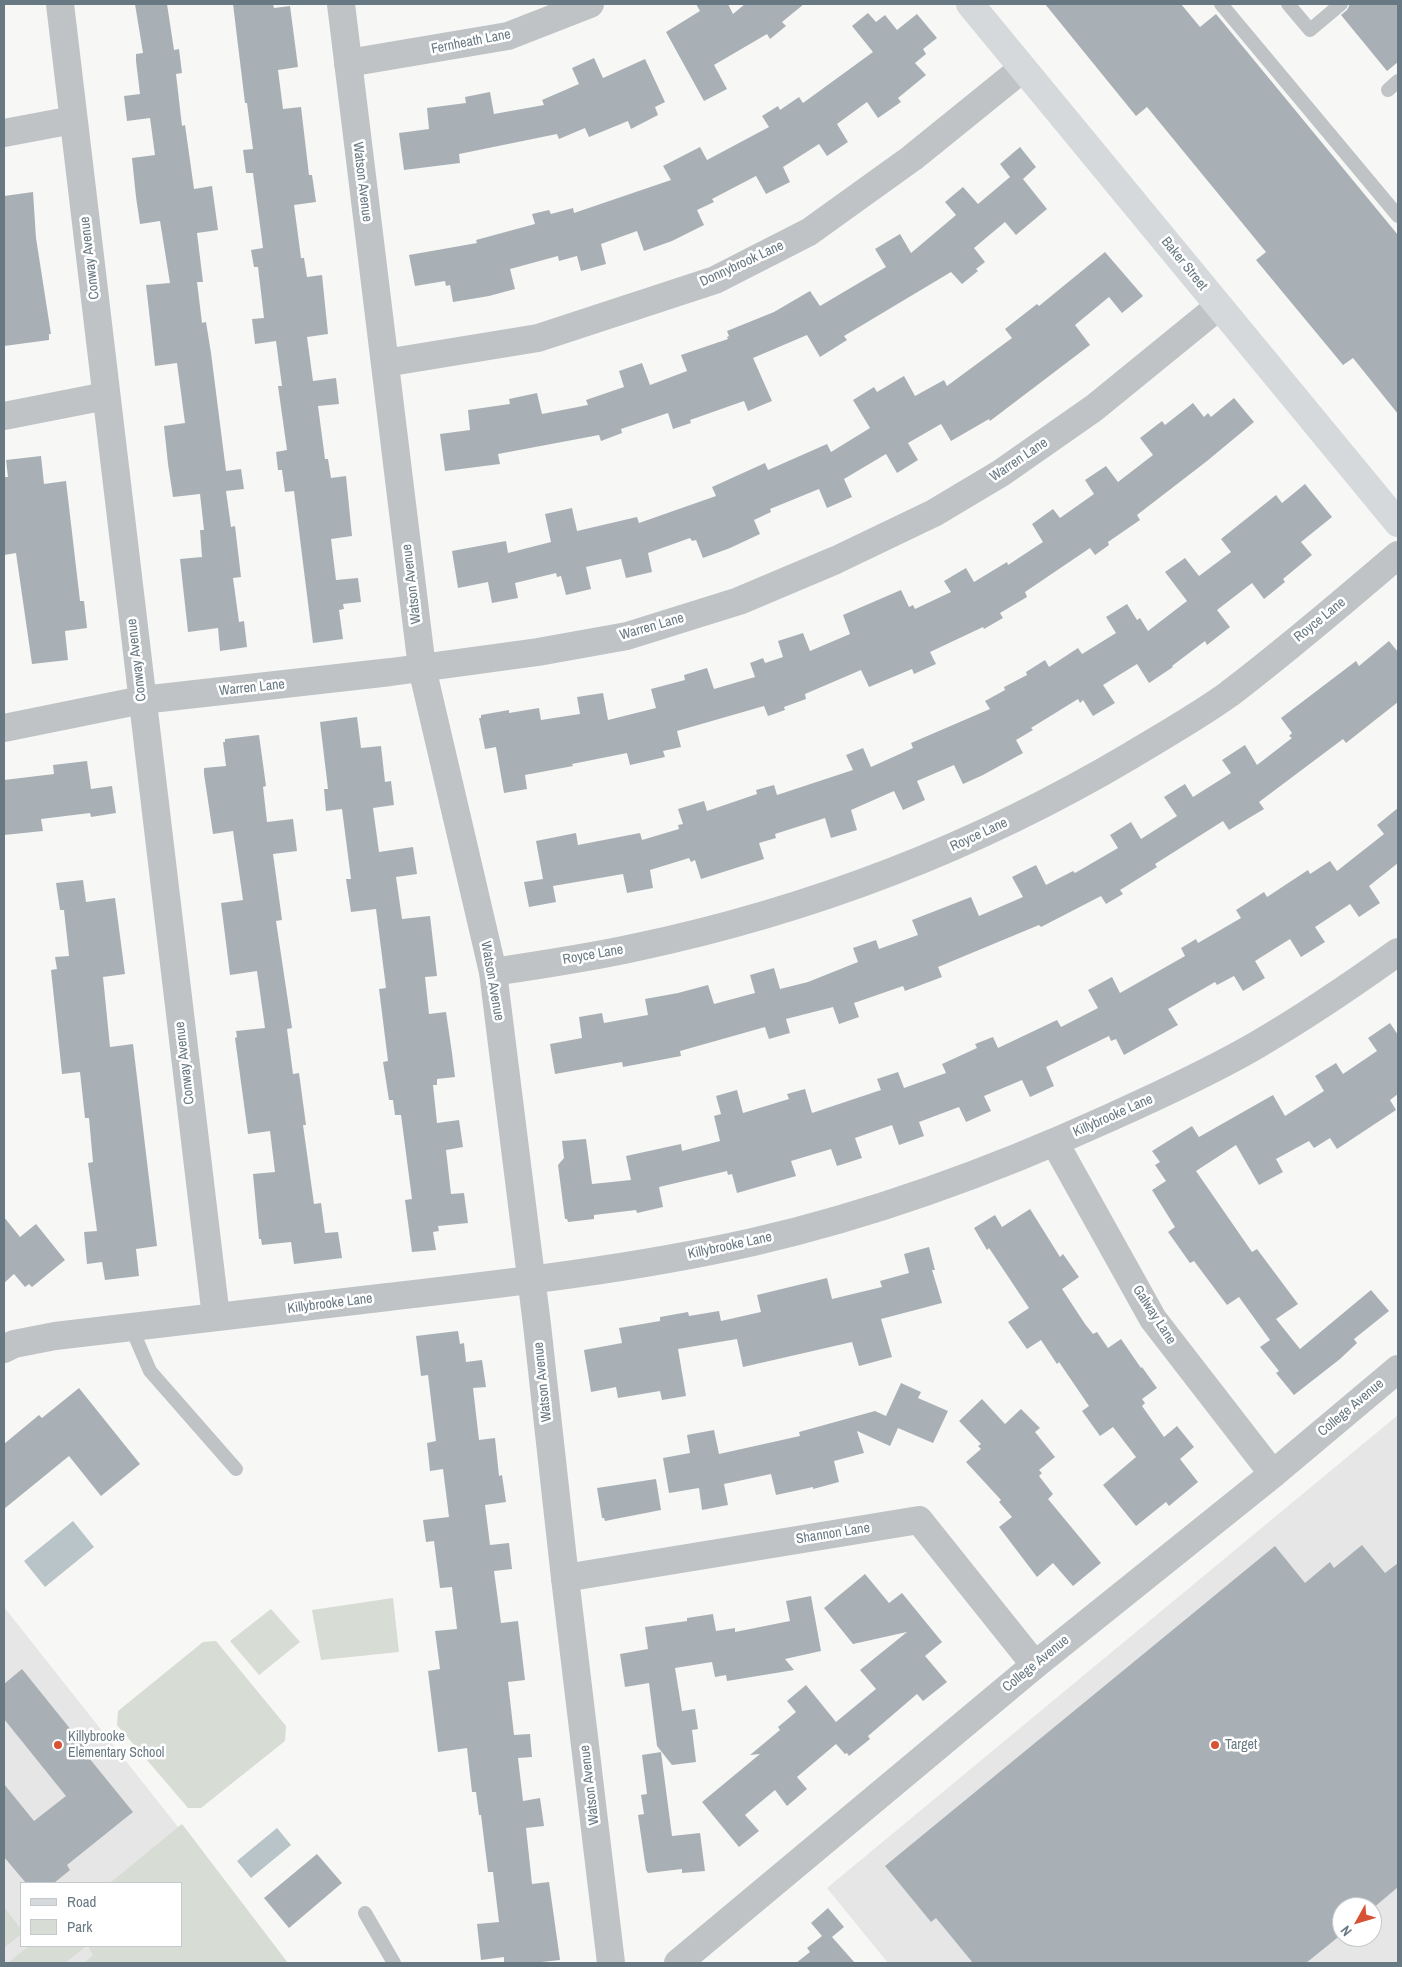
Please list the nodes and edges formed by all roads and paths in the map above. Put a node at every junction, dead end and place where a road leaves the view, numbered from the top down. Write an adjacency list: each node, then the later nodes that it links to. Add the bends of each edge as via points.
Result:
1 (60, 4): 10 (street, Conway Avenue)
2 (341, 4): 8 (street, Watson Avenue)
3 (590, 4): 8 (street, Fernheath Lane, via 508,36)
4 (970, 4): 9 (main road, Baker Street)
5 (1222, 4): 12 (lane)
6 (1288, 4): 7 (lane, via 1310,30)
7 (1341, 4)
8 (348, 64): 14 (street, Watson Avenue)
9 (1022, 69): 13 (main road, Baker Street); 14 (street, Donnybrook Lane, via 912,158 808,232 715,280 538,338)
10 (73, 120): 11 (street); 15 (street, Conway Avenue)
11 (4, 133)
12 (1398, 216)
13 (1218, 306): 17 (main road, Baker Street); 19 (street, Warren Lane, via 1094,408 1001,473 934,513 836,560 739,601 627,636)
14 (385, 363): 19 (street, Watson Avenue)
15 (106, 396): 16 (street); 20 (street, Conway Avenue)
16 (4, 416)
17 (1398, 523)
18 (1398, 555): 23 (street, Royce Lane, via 1228,694 1099,774 965,843 830,895 690,935)
19 (422, 668): 20 (street, Warren Lane); 23 (street, Watson Avenue)
20 (142, 700): 21 (street, Warren Lane); 26 (street, Conway Avenue)
21 (4, 728)
22 (1398, 952): 24 (street, Killybrooke Lane, via 1346,990 1254,1047 1160,1095)
23 (493, 972): 25 (street, Watson Avenue)
24 (1054, 1143): 25 (street, Killybrooke Lane, via 932,1190 822,1224 753,1242); 31 (street, Galway Lane, via 1153,1319)
25 (531, 1281): 26 (street, Killybrooke Lane); 32 (street, Watson Avenue)
26 (216, 1317): 27 (street, Killybrooke Lane)
27 (132, 1327): 28 (street, Killybrooke Lane, via 55,1336); 30 (lane, via 150,1371)
28 (4, 1349)
29 (1398, 1369): 31 (street, College Avenue)
30 (236, 1469)
31 (1273, 1474): 33 (street, College Avenue)
32 (565, 1578): 33 (street, Shannon Lane, via 919,1520); 36 (street, Watson Avenue)
33 (1035, 1665): 37 (street, College Avenue)
34 (365, 1913): 35 (lane)
35 (394, 1963)
36 (612, 1963)
37 (678, 1963)

